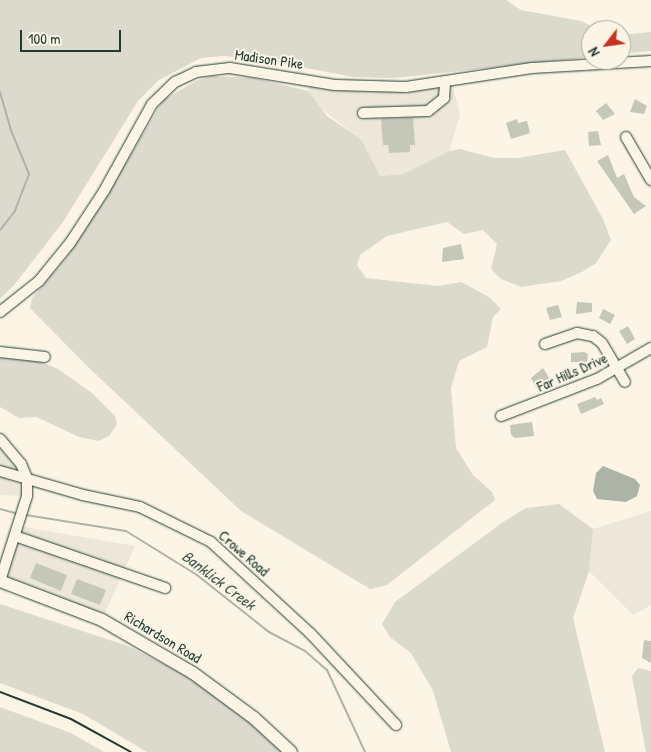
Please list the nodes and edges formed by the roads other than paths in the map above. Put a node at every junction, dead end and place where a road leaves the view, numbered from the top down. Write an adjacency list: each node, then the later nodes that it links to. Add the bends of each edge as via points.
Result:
1 (651, 61): 2 (street, Madison Pike, via 532,68)
2 (446, 83): 3 (street, via 444,98 428,111); 6 (street, Madison Pike, via 370,87 230,68 189,75 164,91 152,104 104,191 55,263 24,296)
3 (363, 113)
4 (626, 138): 5 (street)
5 (651, 180)
6 (0, 312)
7 (545, 344): 11 (street, via 570,335 589,334 602,343)
8 (651, 348): 11 (street, Far Hills Drive)
9 (0, 352): 10 (street)
10 (45, 357)
11 (618, 368): 12 (street); 13 (street, Far Hills Drive)
12 (624, 382)
13 (500, 416)
14 (0, 440): 16 (street, Richardson Road, via 21,464)
15 (0, 471): 16 (street, Crowe Road)
16 (27, 478): 17 (street, Richardson Road, via 28,496); 20 (street, Crowe Road, via 140,507 216,546 310,633)
17 (15, 536): 18 (street, Richardson Road); 19 (street)
18 (0, 581): 21 (main road, Richardson Road, via 102,620 194,673 254,718)
19 (164, 588)
20 (396, 725)
21 (291, 752)

